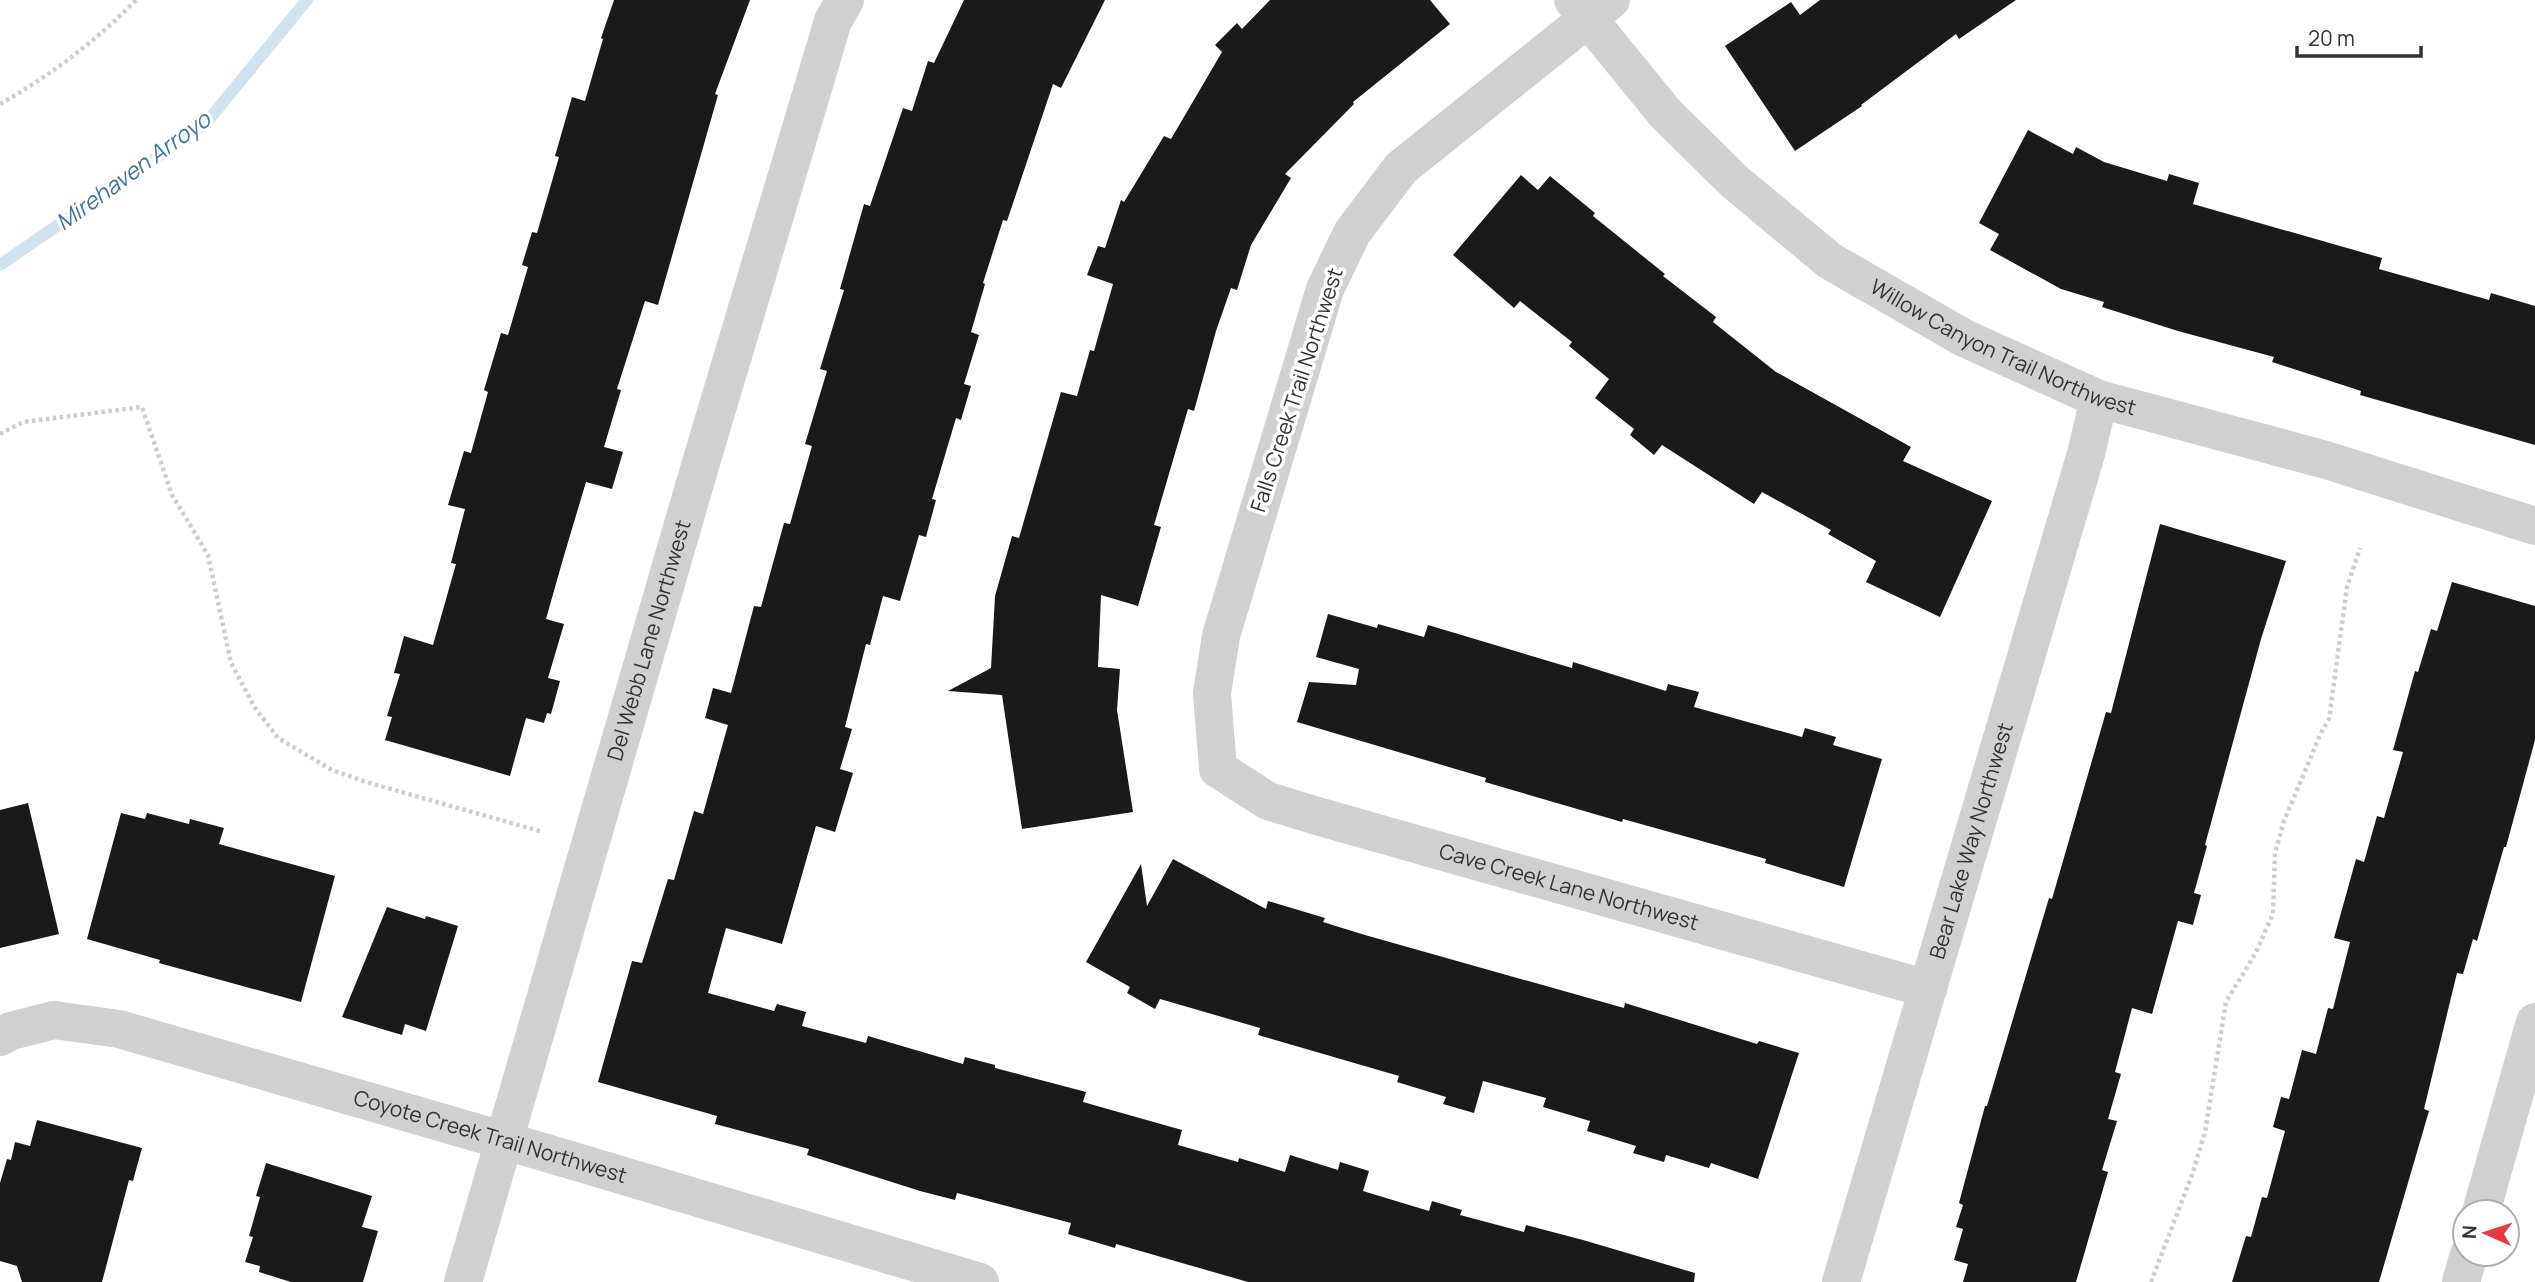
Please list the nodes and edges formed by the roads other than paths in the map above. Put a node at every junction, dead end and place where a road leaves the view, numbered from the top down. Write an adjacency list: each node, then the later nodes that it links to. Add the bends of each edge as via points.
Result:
1 (845, 0): 9 (street, Del Webb Lane Northwest, via 833,21 700,466)
2 (1590, 6): 3 (street, Willow Canyon Trail Northwest, via 1665,113 1735,182 1830,261 1964,338); 5 (street, Falls Creek Trail Northwest, via 1401,168 1352,233 1325,289 1221,636 1212,693)
3 (2099, 399): 4 (street, Willow Canyon Trail Northwest, via 2326,460); 6 (street, Bear Lake Way Northwest)
4 (2535, 526)
5 (1218, 769): 6 (street, Cave Creek Lane Northwest, via 1268,801)
6 (1928, 989): 13 (street, Bear Lake Way Northwest)
7 (2535, 1022): 10 (street)
8 (0, 1037): 9 (street, Coyote Creek Trail Northwest, via 54,1020 119,1029)
9 (506, 1141): 11 (street, Del Webb Lane Northwest); 12 (street, Coyote Creek Trail Northwest)
10 (2485, 1198)
11 (463, 1282)
12 (980, 1282)
13 (1841, 1282)

